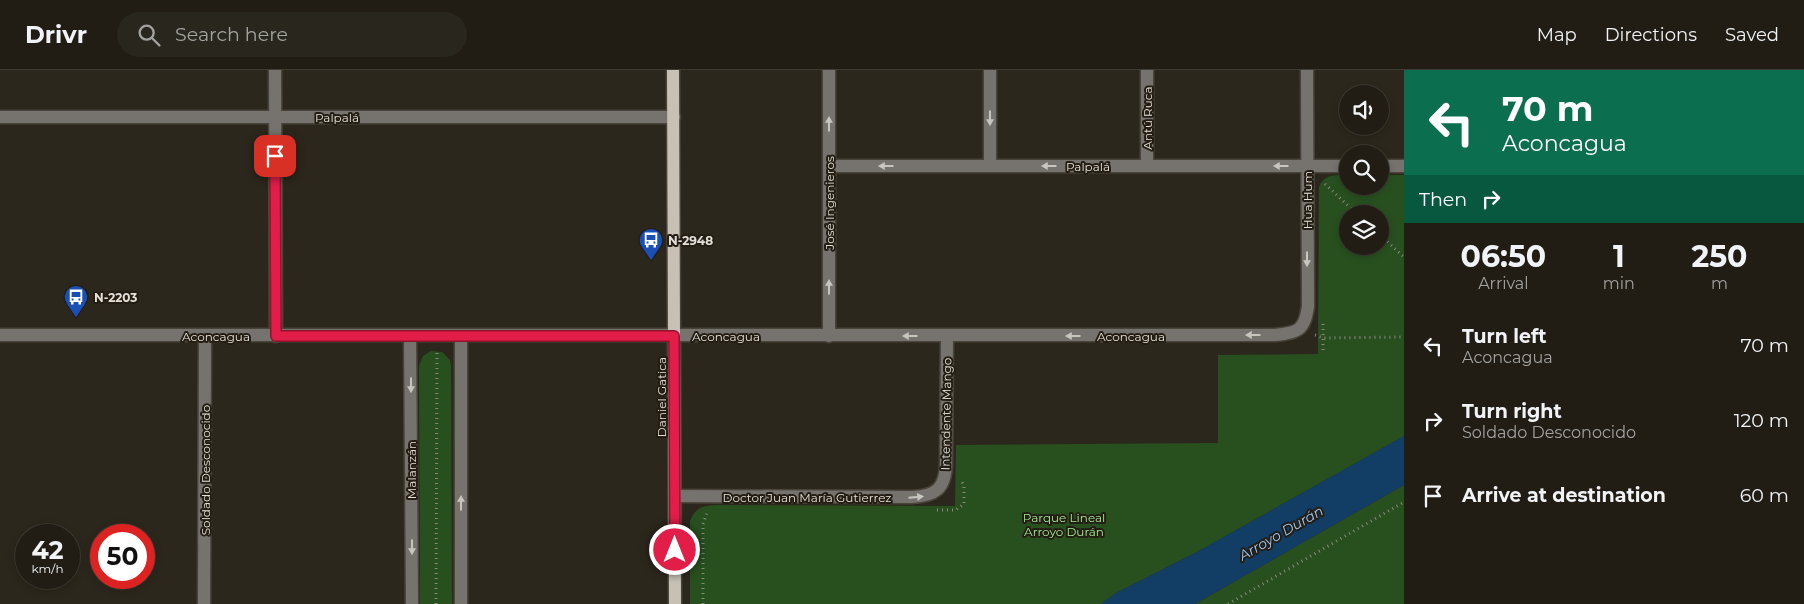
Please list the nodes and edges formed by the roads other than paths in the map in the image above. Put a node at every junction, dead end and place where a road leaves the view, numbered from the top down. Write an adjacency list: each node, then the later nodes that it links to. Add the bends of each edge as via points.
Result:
1 (275, 70): 8 (street)
2 (674, 70): 9 (main road, Daniel Gatica)
3 (829, 70): 10 (street, José Ingenieros, one-way to 3)
4 (990, 70): 11 (street, one-way to 11)
5 (1147, 70): 12 (street, Antú Ruca)
6 (1307, 70): 13 (street, Hua Hum)
7 (0, 117): 8 (street, Palpalá)
8 (275, 117): 9 (street, Palpalá); 20 (street)
9 (674, 117): 23 (main road, Daniel Gatica)
10 (829, 166): 11 (street, Palpalá, one-way to 10); 24 (street, José Ingenieros, one-way to 10)
11 (990, 166): 12 (street, Palpalá, one-way to 11)
12 (1147, 166): 13 (street, Palpalá, one-way to 12)
13 (1307, 166): 14 (street, Palpalá); 17 (street, Hua Hum, one-way to 17, via 1308,306)
14 (1339, 166)
15 (1389, 166): 16 (street)
16 (1404, 166)
17 (1300, 329): 25 (street, Aconcagua, one-way to 25, via 1275,335)
18 (0, 335): 19 (street, Aconcagua)
19 (205, 336): 20 (street, Aconcagua); 28 (street, Soldado Desconocido)
20 (276, 336): 21 (street, Aconcagua)
21 (410, 336): 22 (street, Aconcagua); 29 (street, Malanzán, one-way to 29)
22 (461, 336): 23 (street, Aconcagua); 30 (street, one-way to 22)
23 (674, 336): 24 (street, Aconcagua); 27 (main road, Daniel Gatica)
24 (829, 336): 25 (street, Aconcagua, one-way to 24)
25 (947, 336): 26 (street, Intendente Mango, via 946,465 943,484)
26 (938, 490): 27 (street, Doctor Juan María Gutierrez, one-way to 26, via 912,498)
27 (675, 496): 31 (main road, Daniel Gatica)
28 (204, 604)
29 (412, 604)
30 (461, 604)
31 (675, 604)

